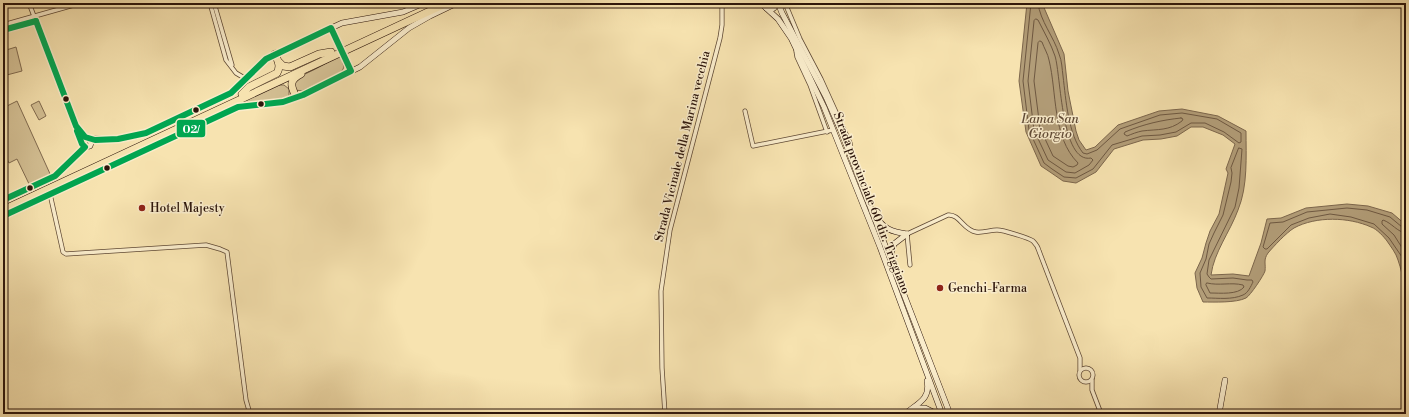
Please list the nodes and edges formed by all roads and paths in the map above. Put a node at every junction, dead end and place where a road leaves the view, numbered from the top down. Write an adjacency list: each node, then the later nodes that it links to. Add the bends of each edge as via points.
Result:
1 (29, 3): 14 (street)
2 (81, 3): 14 (street)
3 (210, 3): 24 (street, via 226,60)
4 (214, 3): 24 (street)
5 (424, 3): 17 (main road, via 403,12 350,21)
6 (436, 3): 19 (highway)
7 (446, 3): 19 (highway)
8 (457, 3): 25 (main road, via 414,25 369,61)
9 (722, 3): 57 (street, Strada Vicinale della Marina vecchia, via 720,38 668,238 661,292)
10 (761, 3): 13 (main road, Strada provinciale 60 dir. Triggiano)
11 (777, 3): 13 (main road, via 771,10); 37 (main road, via 826,97)
12 (785, 3): 37 (street, via 850,143)
13 (766, 8): 20 (main road, Strada provinciale 60 dir. Triggiano, via 778,19)
14 (34, 17): 15 (street); 16 (street)
15 (36, 21): 18 (street); 31 (street)
16 (3, 25)
17 (331, 28): 21 (main road); 25 (main road, bridge)
18 (3, 30)
19 (344, 48): 22 (highway)
20 (796, 48): 32 (main road, Strada provinciale 60 dir. Triggiano); 33 (street, via 797,57)
21 (275, 54): 23 (highway); 26 (main road, via 266,59)
22 (332, 54): 23 (highway, via 319,54 290,67); 27 (highway, via 323,64 295,78); 28 (highway)
23 (279, 62): 28 (highway, via 277,73 249,87)
24 (232, 68): 26 (street)
25 (351, 71): 29 (main road)
26 (246, 79): 35 (main road, via 231,93 146,133)
27 (292, 89): 28 (highway, via 282,84 254,96); 29 (highway)
28 (244, 95): 41 (highway); 42 (highway)
29 (296, 97): 38 (main road, via 283,102 238,107)
30 (745, 111): 33 (street, via 753,146)
31 (76, 126): 34 (street); 36 (street)
32 (833, 130): 33 (street); 47 (main road, Strada provinciale 60 dir. Triggiano)
33 (827, 132)
34 (88, 138): 35 (main road); 36 (main road, via 84,139); 36 (main road, via 91,143)
35 (109, 139): 36 (main road)
36 (85, 145): 40 (main road, via 55,176)
37 (852, 158): 39 (main road)
38 (50, 194): 43 (main road); 56 (street, via 63,252 66,254 206,245 227,252)
39 (865, 194): 44 (main road, via 881,223 895,232); 46 (main road)
40 (3, 200)
41 (3, 206)
42 (3, 210)
43 (3, 216)
44 (907, 234): 45 (street); 46 (main road, via 897,240 891,254); 48 (street, via 952,214 965,228 973,232 1000,230 1034,242)
45 (910, 264)
46 (901, 288): 61 (main road)
47 (916, 344): 55 (main road, via 928,391); 60 (main road, Strada provinciale 60 dir. Triggiano)
48 (1080, 358): 49 (street); 50 (street)
49 (1089, 368): 50 (street); 51 (street, via 1093,372)
50 (1080, 370): 53 (street, via 1080,379)
51 (1092, 378): 53 (street); 54 (street)
52 (1225, 380): 63 (main road)
53 (1085, 382): 54 (street)
54 (1092, 390): 62 (street)
55 (915, 408): 58 (main road); 59 (main road, via 925,408)
56 (250, 414)
57 (665, 414)
58 (905, 414)
59 (937, 414)
60 (942, 414)
61 (950, 414)
62 (1099, 414)
63 (1219, 414)

